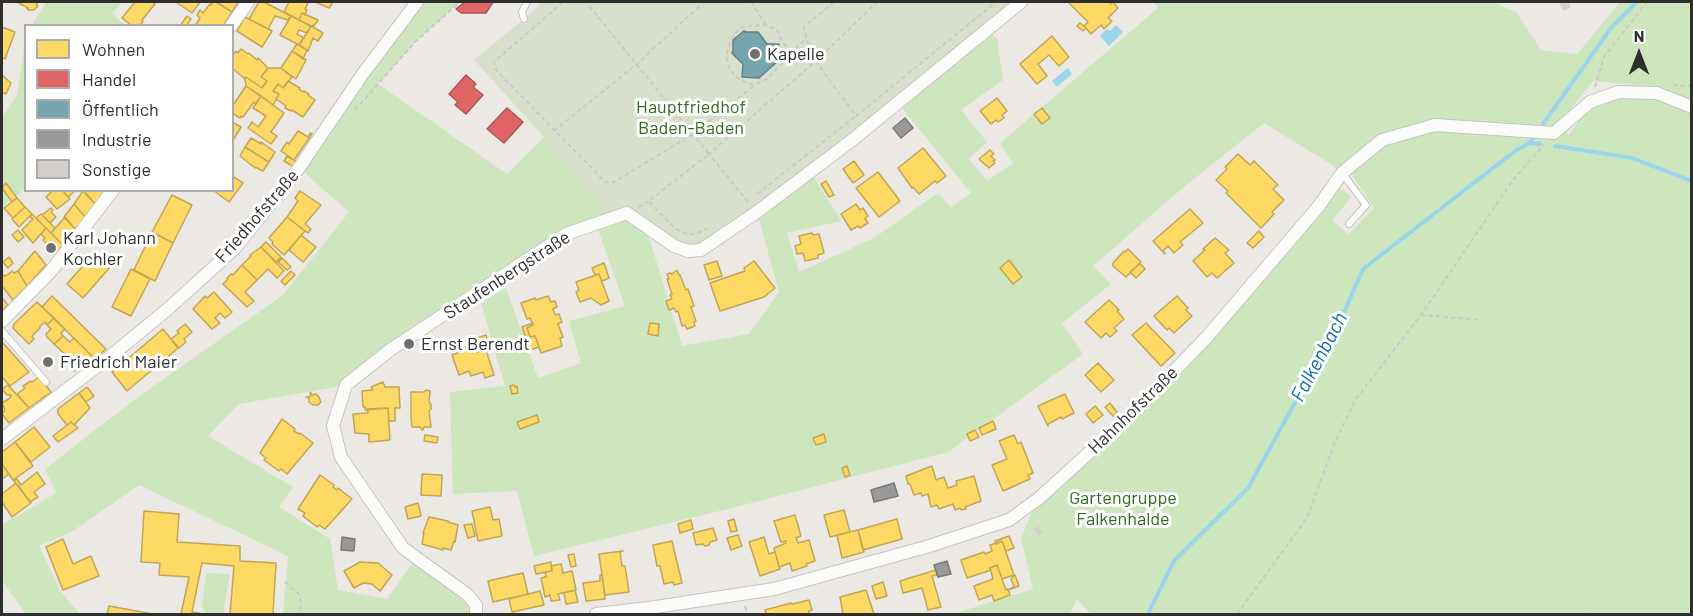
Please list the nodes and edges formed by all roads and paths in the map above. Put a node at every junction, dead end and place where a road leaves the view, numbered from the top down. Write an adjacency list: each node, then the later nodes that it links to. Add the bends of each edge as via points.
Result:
1 (248, 2): 15 (street)
2 (416, 2): 41 (street, Friedhofstraße, via 299,168 236,247 112,355)
3 (460, 2): 25 (path, via 416,41)
4 (526, 2): 14 (lane)
5 (563, 2): 26 (path, via 494,62 497,71)
6 (586, 2): 20 (path)
7 (704, 2): 20 (path)
8 (751, 2): 16 (path)
9 (834, 2): 17 (path, via 804,27)
10 (877, 2): 19 (path)
11 (996, 2): 24 (path)
12 (1021, 2): 44 (street, Staufenbergstraße, via 851,141 701,250 674,246 627,213 566,234 390,350 346,385 333,426 341,457 403,548 468,596 476,605)
13 (1647, 2): 22 (path, via 1604,57)
14 (524, 19)
15 (232, 24)
16 (766, 25): 18 (path, via 777,30); 21 (path, via 741,27 733,35 728,50 727,64 734,75)
17 (806, 39): 18 (path); 19 (path)
18 (790, 54): 21 (path, via 767,79)
19 (817, 60): 24 (path); 29 (path)
20 (636, 64): 26 (path); 27 (path)
21 (755, 85): 27 (path)
22 (1590, 102): 23 (street, via 1618,92 1658,93); 28 (street)
23 (1692, 107)
24 (856, 116): 32 (path)
25 (348, 117)
26 (554, 130): 27 (path, via 604,182 614,182)
27 (693, 134): 29 (path)
28 (1554, 134): 30 (street, Hahnhofstraße, via 1435,125 1383,140); 36 (path, via 1513,180)
29 (709, 154): 33 (path); 34 (path, via 649,201 679,232 689,235)
30 (1342, 173): 35 (lane, via 1366,205); 45 (street, Hahnhofstraße, via 1318,207 1206,338 1135,411 1038,499 1009,520 774,589)
31 (111, 192): 38 (street, via 51,271)
32 (757, 195)
33 (748, 202)
34 (716, 224)
35 (1349, 224)
36 (1421, 315): 37 (path); 46 (path, via 1356,399 1335,442 1307,518)
37 (1481, 320)
38 (2, 321)
39 (2, 331): 40 (lane)
40 (46, 382)
41 (2, 439)
42 (285, 582): 43 (path, via 300,596)
43 (301, 615)
44 (476, 615)
45 (596, 615)
46 (1237, 615)

